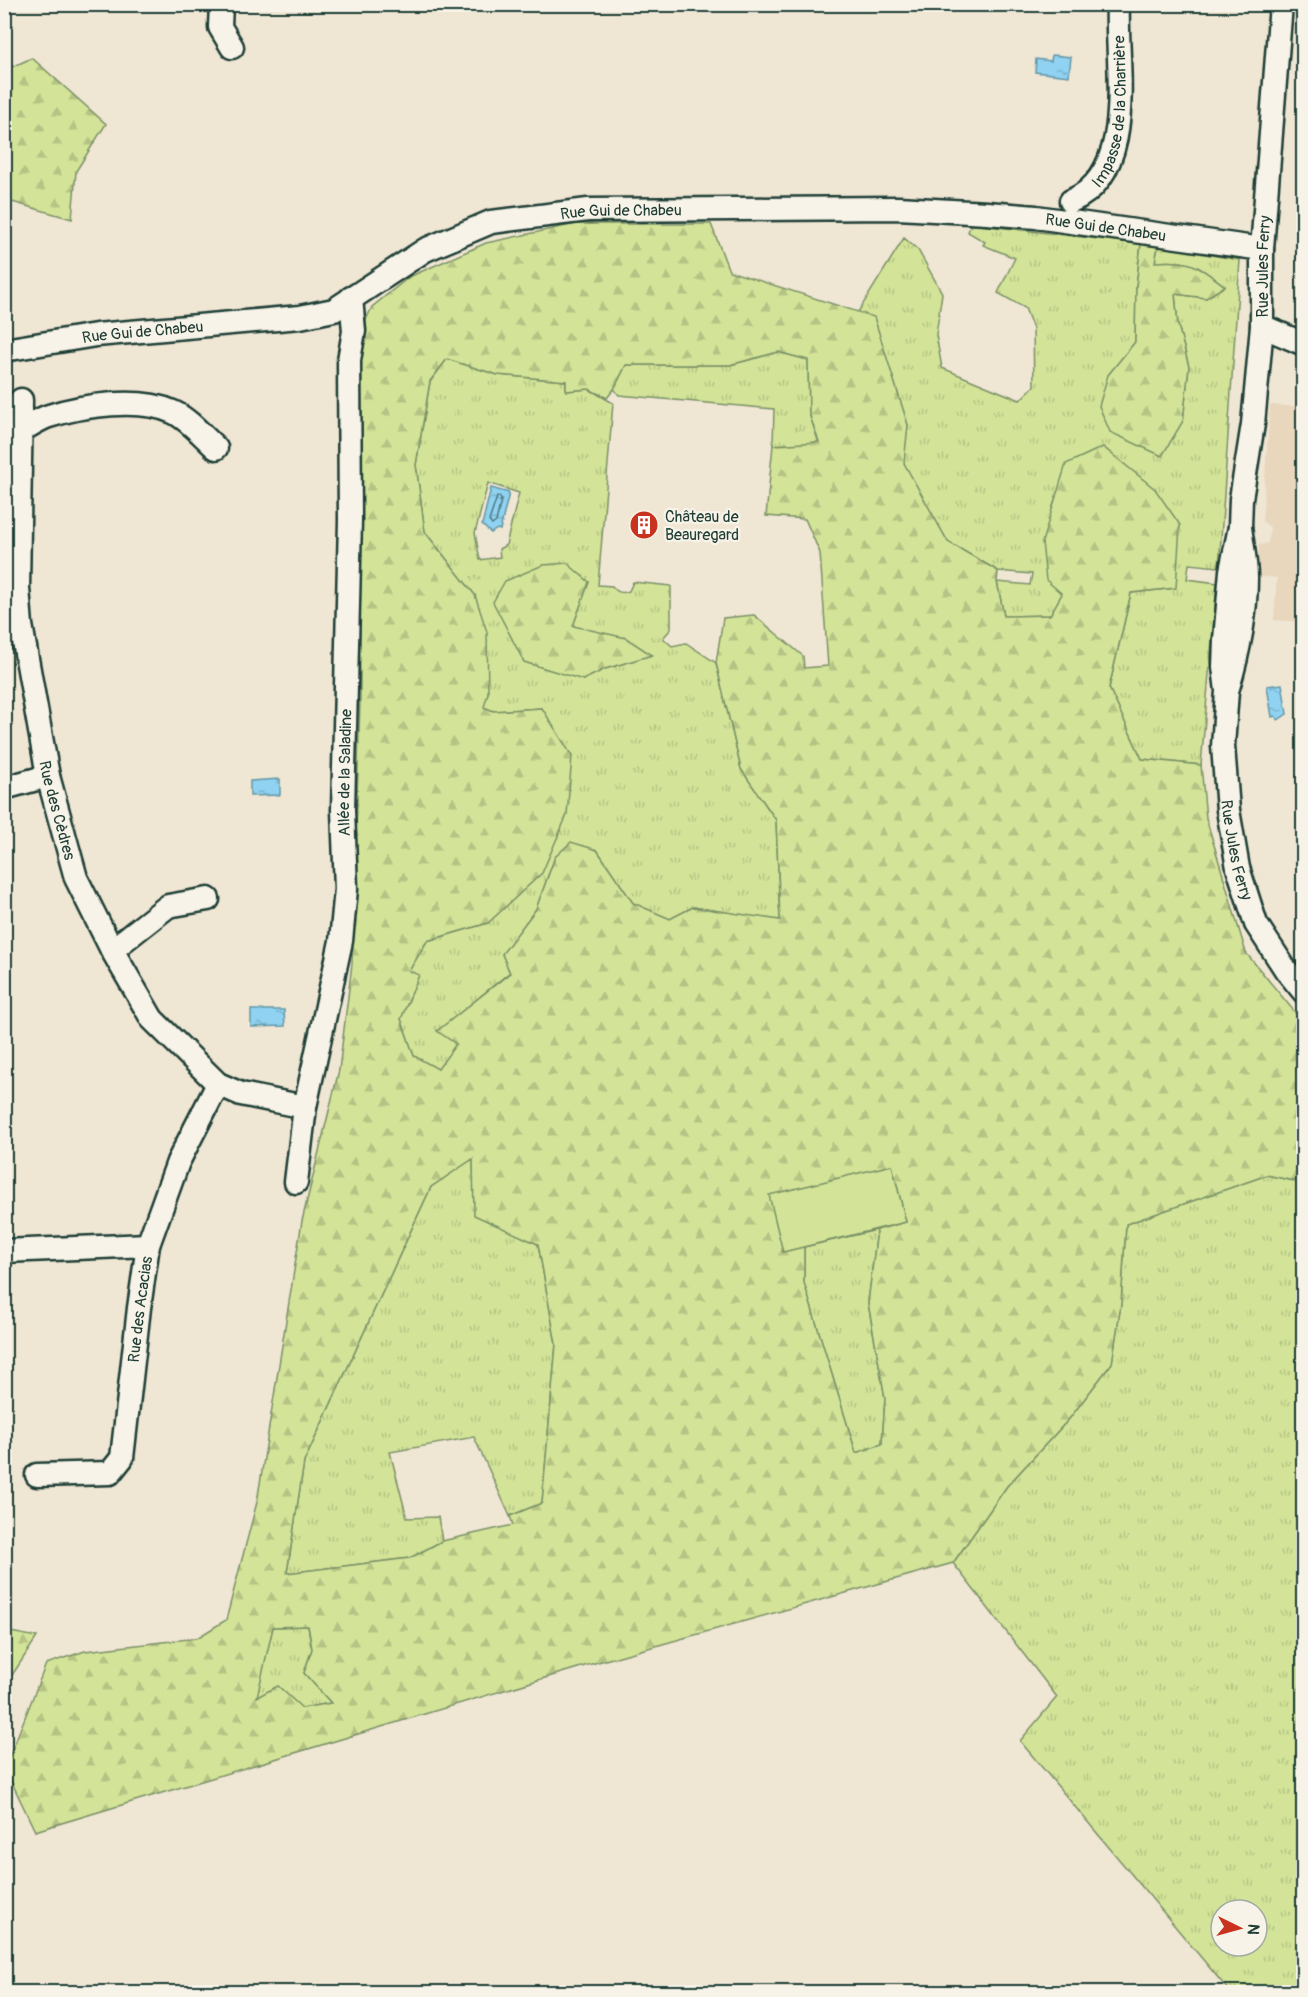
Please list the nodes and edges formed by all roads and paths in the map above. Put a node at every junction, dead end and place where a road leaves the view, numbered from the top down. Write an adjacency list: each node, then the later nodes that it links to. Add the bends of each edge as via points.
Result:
1 (221, 4): 4 (street, via 220,27)
2 (1118, 4): 5 (street, Impasse de la Charrière, via 1121,94 1117,131 1099,178 1084,195)
3 (1281, 4): 6 (street, Rue Jules Ferry)
4 (232, 47)
5 (1071, 201)
6 (1262, 249): 7 (street, Rue Gui de Chabeu, via 987,213 898,208 588,210 491,222 425,250); 8 (street, Rue Jules Ferry)
7 (342, 304): 10 (street, Rue Gui de Chabeu, via 300,317 96,335); 21 (street, Allée de la Saladine, via 354,331 349,360 350,520 343,810 346,889 341,941)
8 (1262, 326): 9 (street); 19 (street, Rue Jules Ferry, via 1241,499 1245,600 1235,667 1227,691 1223,746 1238,868 1256,924)
9 (1304, 344)
10 (4, 350)
11 (21, 400): 12 (street, Rue des Cèdres)
12 (20, 431): 13 (street, via 48,416 82,408 157,405 176,412); 14 (street, Rue des Cèdres)
13 (216, 448)
14 (11, 588): 15 (street, Rue des Cèdres)
15 (48, 776): 16 (street); 18 (street, Rue des Cèdres, via 76,878)
16 (4, 788)
17 (208, 899): 18 (street, via 168,906)
18 (112, 950): 20 (street, Rue des Cèdres, via 152,1019)
19 (1304, 992)
20 (218, 1084): 21 (street, Rue des Cèdres, via 241,1094); 23 (street, Rue des Acacias, via 178,1162)
21 (305, 1107): 22 (street, Allée de la Saladine)
22 (296, 1182)
23 (148, 1245): 24 (street); 25 (street, Rue des Acacias, via 122,1458 110,1473)
24 (4, 1251)
25 (37, 1475)

